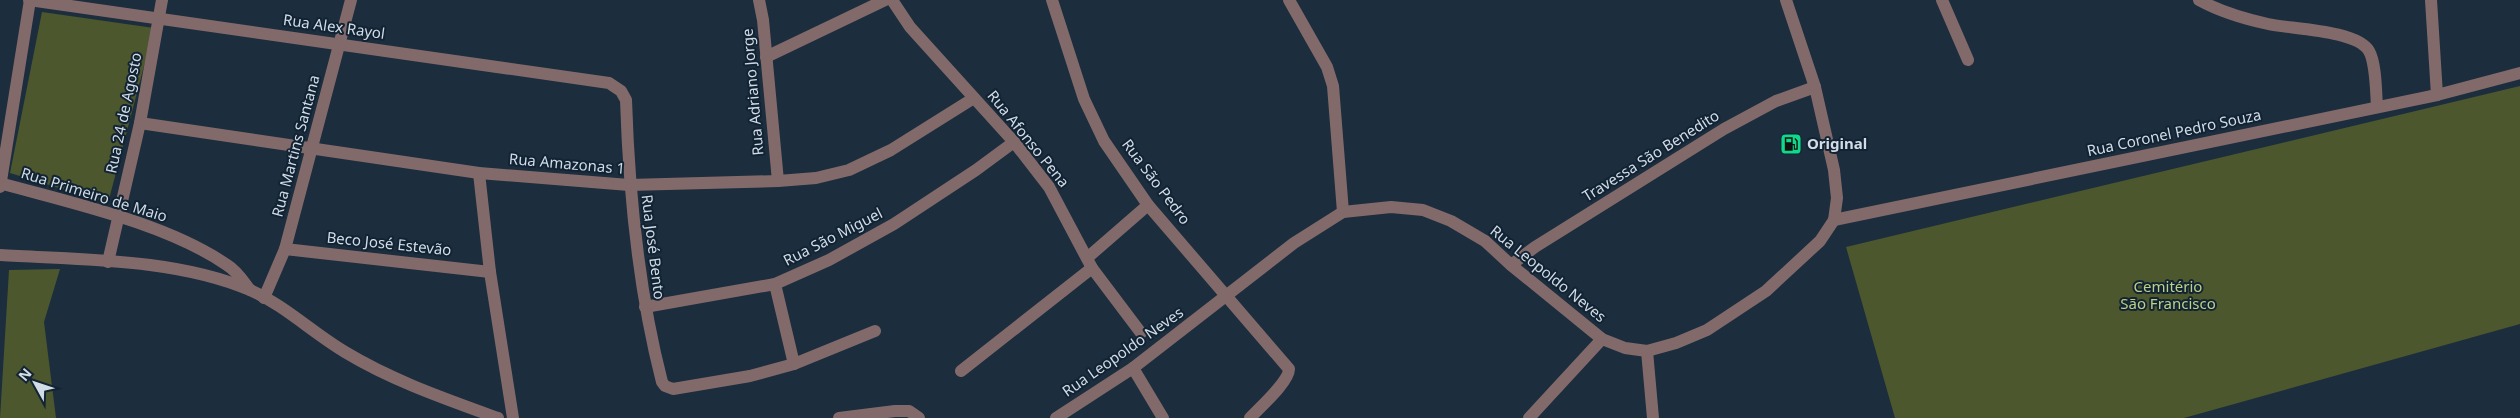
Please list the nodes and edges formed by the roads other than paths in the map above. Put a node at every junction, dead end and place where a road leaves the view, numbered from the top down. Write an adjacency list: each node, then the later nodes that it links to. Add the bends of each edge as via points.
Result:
1 (30, 0): 13 (street, Rua Alex Rayol); 28 (street)
2 (162, 0): 13 (street, Rua 24 de Agosto)
3 (351, 0): 14 (street, Rua Martins Santana)
4 (759, 0): 15 (street, Rua Adriano Jorge)
5 (885, 0): 15 (street)
6 (892, 0): 20 (street, Rua Afonso Pena, via 922,41)
7 (1052, 0): 31 (street, Rua São Pedro, via 1084,99 1104,141)
8 (1289, 0): 32 (street, via 1327,67 1333,86)
9 (1786, 0): 18 (street)
10 (1942, 0): 16 (street)
11 (2199, 0): 22 (street, via 2266,24 2344,36 2363,44 2372,56)
12 (2431, 0): 19 (street)
13 (159, 19): 14 (street, Rua Alex Rayol); 23 (street, Rua 24 de Agosto)
14 (340, 44): 21 (street, Rua Alex Rayol, via 609,83 622,91); 25 (street, Rua Martins Santana)
15 (766, 57): 27 (street, Rua Adriano Jorge)
16 (1968, 60)
17 (2520, 73): 19 (street, Rua Coronel Pedro Souza)
18 (1814, 87): 34 (street, via 1834,170 1837,198); 39 (street, Travessa São Benedito, via 1776,101 1724,129)
19 (2437, 95): 22 (street, Rua Coronel Pedro Souza)
20 (974, 98): 24 (street, Rua Afonso Pena); 27 (street, Rua Amazonas 1, via 891,150 849,170 816,178)
21 (626, 100): 29 (street, Rua José Bento)
22 (2377, 107): 34 (street, Rua Coronel Pedro Souza)
23 (140, 123): 25 (street, Rua Amazonas 1); 33 (street, Rua 24 de Agosto)
24 (1014, 142): 38 (street, Rua Afonso Pena, via 1048,187); 41 (street, Rua São Miguel, via 894,224 829,260)
25 (312, 150): 26 (street, Rua Amazonas 1); 35 (street, Rua Martins Santana)
26 (480, 173): 29 (street, Rua Amazonas 1); 40 (street)
27 (778, 181): 29 (street, Rua Amazonas 1)
28 (0, 183): 30 (street); 33 (street, Rua Primeiro de Maio)
29 (629, 186): 45 (street, Rua José Bento)
30 (0, 187)
31 (1148, 205): 38 (street); 43 (street, Rua São Pedro)
32 (1344, 212): 39 (street, Rua Leopoldo Neves, via 1391,207 1423,210 1451,221 1485,241); 43 (street, Rua Leopoldo Neves, via 1294,243)
33 (118, 216): 37 (street, Rua 24 de Agosto); 42 (street, Rua Primeiro de Maio, via 192,244 228,266)
34 (1834, 220): 49 (street, Rua Leopoldo Neves, via 1820,241 1766,291 1707,330)
35 (285, 248): 40 (street, Beco José Estevão); 44 (street, Rua Martins Santana)
36 (0, 256): 37 (street, Rua Primeiro de Maio)
37 (108, 262): 42 (street, Rua Primeiro de Maio, via 195,274)
38 (1090, 263): 47 (street, Rua Afonso Pena); 52 (street)
39 (1511, 265): 48 (street, Rua Leopoldo Neves)
40 (490, 272): 54 (street)
41 (775, 284): 45 (street, Rua São Miguel); 50 (street)
42 (250, 290): 44 (street, Rua Primeiro de Maio)
43 (1228, 296): 51 (street, Rua Leopoldo Neves); 59 (street, Rua São Pedro, via 1287,365 1289,374)
44 (264, 298): 53 (street, Rua Primeiro de Maio, via 345,352 387,375)
45 (644, 307): 50 (street, Rua José Bento, via 665,386 673,389 750,376)
46 (876, 331): 50 (street)
47 (1142, 333)
48 (1602, 339): 49 (street, Rua Leopoldo Neves, via 1625,348); 60 (street)
49 (1646, 351): 61 (street)
50 (794, 364)
51 (1133, 368): 57 (street, Rua Leopoldo Neves); 58 (street)
52 (961, 371)
53 (498, 418)
54 (513, 418)
55 (839, 418): 56 (street, via 895,411 910,411)
56 (919, 418)
57 (1056, 418)
58 (1163, 418)
59 (1250, 418)
60 (1529, 418)
61 (1653, 418)

